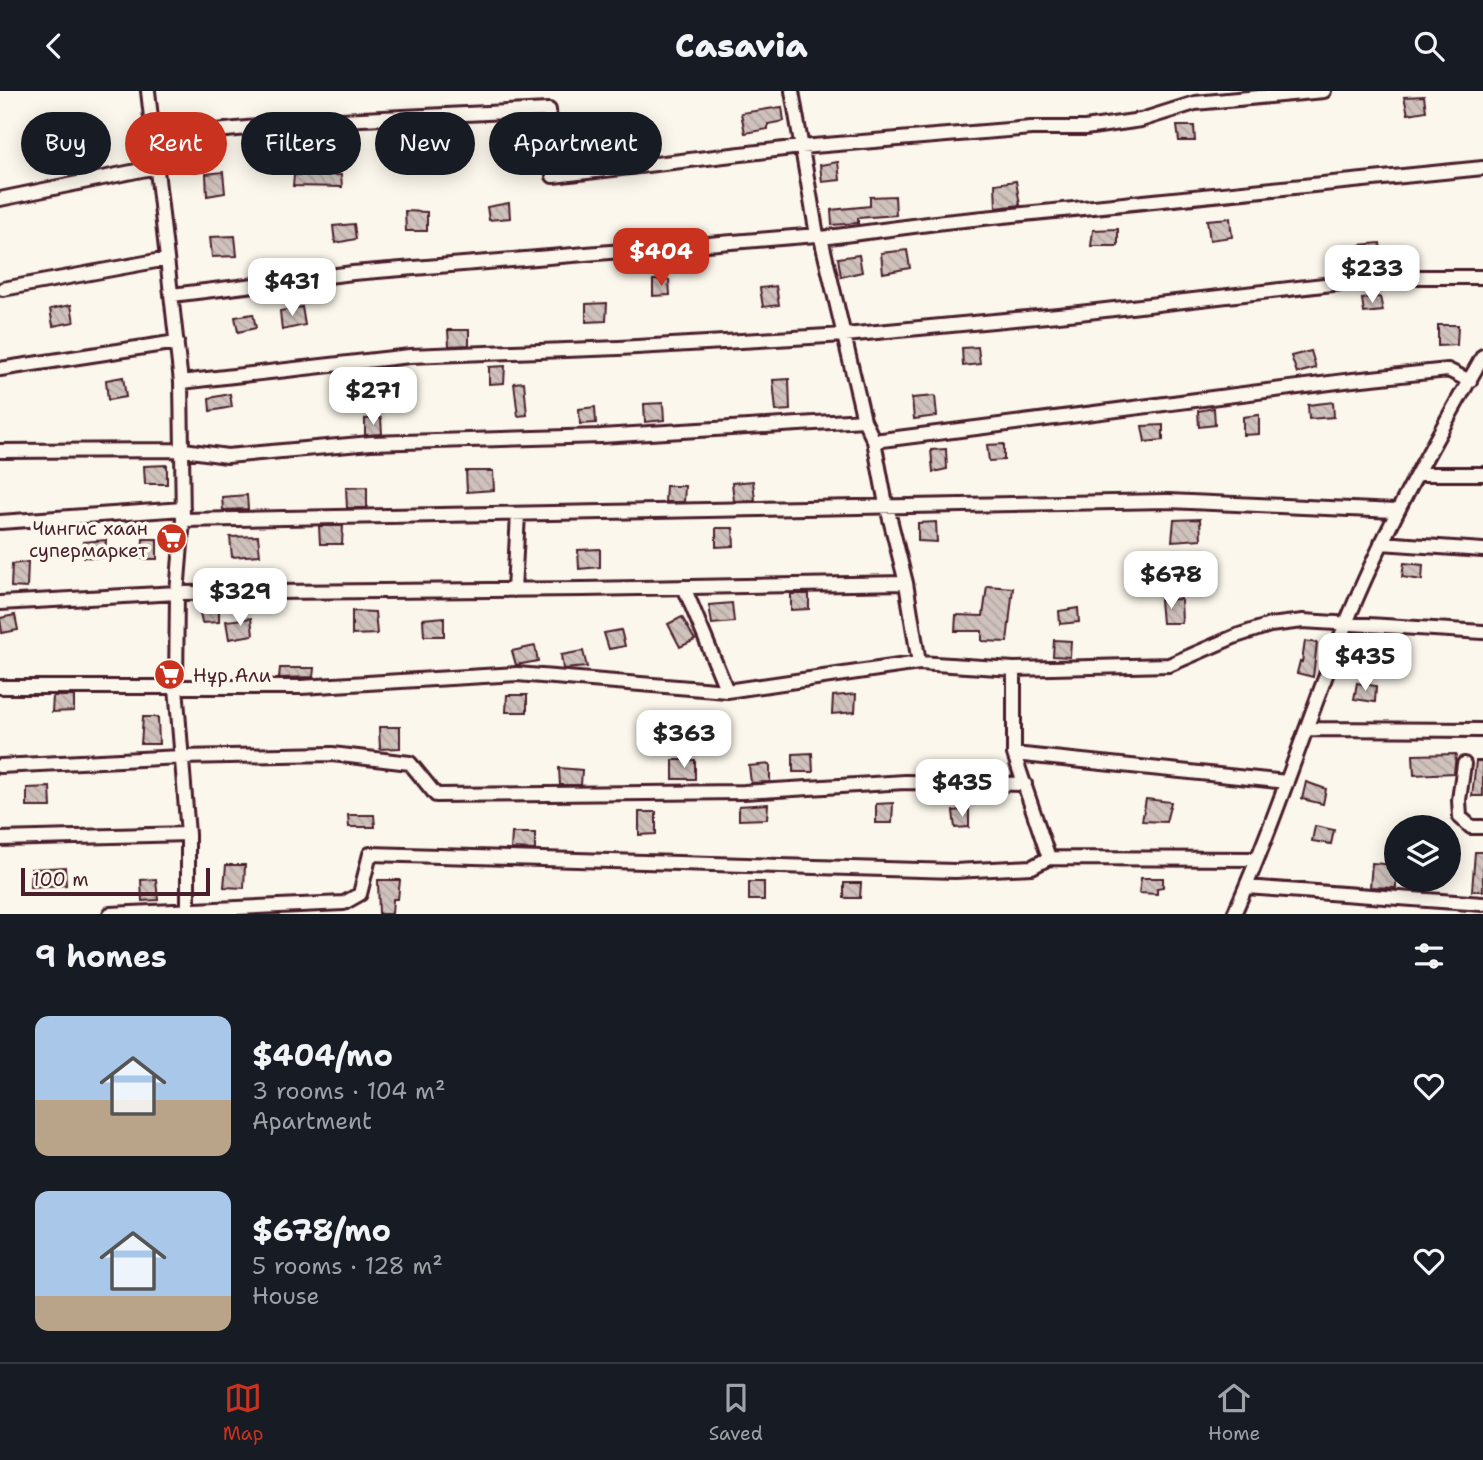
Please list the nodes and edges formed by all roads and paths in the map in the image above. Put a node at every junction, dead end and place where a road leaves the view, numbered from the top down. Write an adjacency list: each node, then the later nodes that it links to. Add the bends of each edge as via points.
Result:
1 (148, 91): 4 (street)
2 (792, 91): 6 (street)
3 (1324, 91): 6 (street, via 1195,103 1141,120 1085,128 1031,128)
4 (150, 112)
5 (227, 130): 6 (street, via 549,110 553,176)
6 (802, 147): 11 (street)
7 (1483, 168): 11 (street)
8 (125, 173): 10 (street)
9 (157, 175): 12 (street)
10 (0, 199)
11 (819, 236): 15 (street, via 393,269); 16 (street)
12 (167, 259): 14 (street); 15 (street)
13 (1483, 277): 16 (street, via 1394,277)
14 (3, 289)
15 (172, 295): 17 (street)
16 (845, 335): 21 (street, via 410,356); 22 (street)
17 (177, 342): 19 (street); 21 (street)
18 (1481, 364): 20 (street)
19 (0, 369)
20 (1470, 381): 23 (street, via 1448,370); 26 (street)
21 (181, 382): 24 (street)
22 (864, 420): 23 (street); 24 (street, via 601,436 371,443 227,456)
23 (874, 441): 28 (street)
24 (184, 450): 25 (street); 31 (street)
25 (0, 451)
26 (1417, 474): 27 (street); 29 (street)
27 (1483, 474)
28 (887, 506): 29 (street, via 1168,501); 30 (street); 35 (street)
29 (1396, 511): 33 (street)
30 (518, 514): 31 (street); 37 (street)
31 (183, 515): 32 (street); 38 (street)
32 (0, 522)
33 (1381, 543): 34 (street); 40 (street)
34 (1483, 550)
35 (906, 583): 36 (street); 42 (street)
36 (684, 587): 37 (street); 46 (street)
37 (514, 590): 38 (street)
38 (177, 593): 39 (street); 45 (street)
39 (0, 603)
40 (1345, 625): 41 (street); 43 (street, via 1303,621 1270,625 1169,664); 47 (street)
41 (1483, 632)
42 (919, 663): 43 (street); 46 (street)
43 (1014, 669): 49 (street)
44 (0, 687): 45 (street)
45 (176, 687): 46 (street, via 300,687 517,674); 50 (street)
46 (727, 691)
47 (1307, 729): 48 (street); 53 (street)
48 (1483, 730)
49 (1014, 754): 53 (street); 54 (street)
50 (181, 757): 52 (street); 54 (street, via 332,754 410,763 436,795 744,792 905,782); 56 (street)
51 (1464, 764): 55 (street, via 1460,817 1471,827)
52 (0, 765)
53 (1287, 782): 59 (street)
54 (1025, 784): 58 (street)
55 (1483, 827)
56 (188, 834): 57 (street); 62 (street)
57 (0, 839)
58 (1049, 858): 59 (street); 62 (street, via 1032,867 955,871 370,854 360,894 344,903)
59 (1257, 859): 60 (street)
60 (1246, 887): 61 (street); 64 (street)
61 (1483, 904)
62 (188, 912): 63 (street)
63 (110, 914)
64 (1234, 914)

